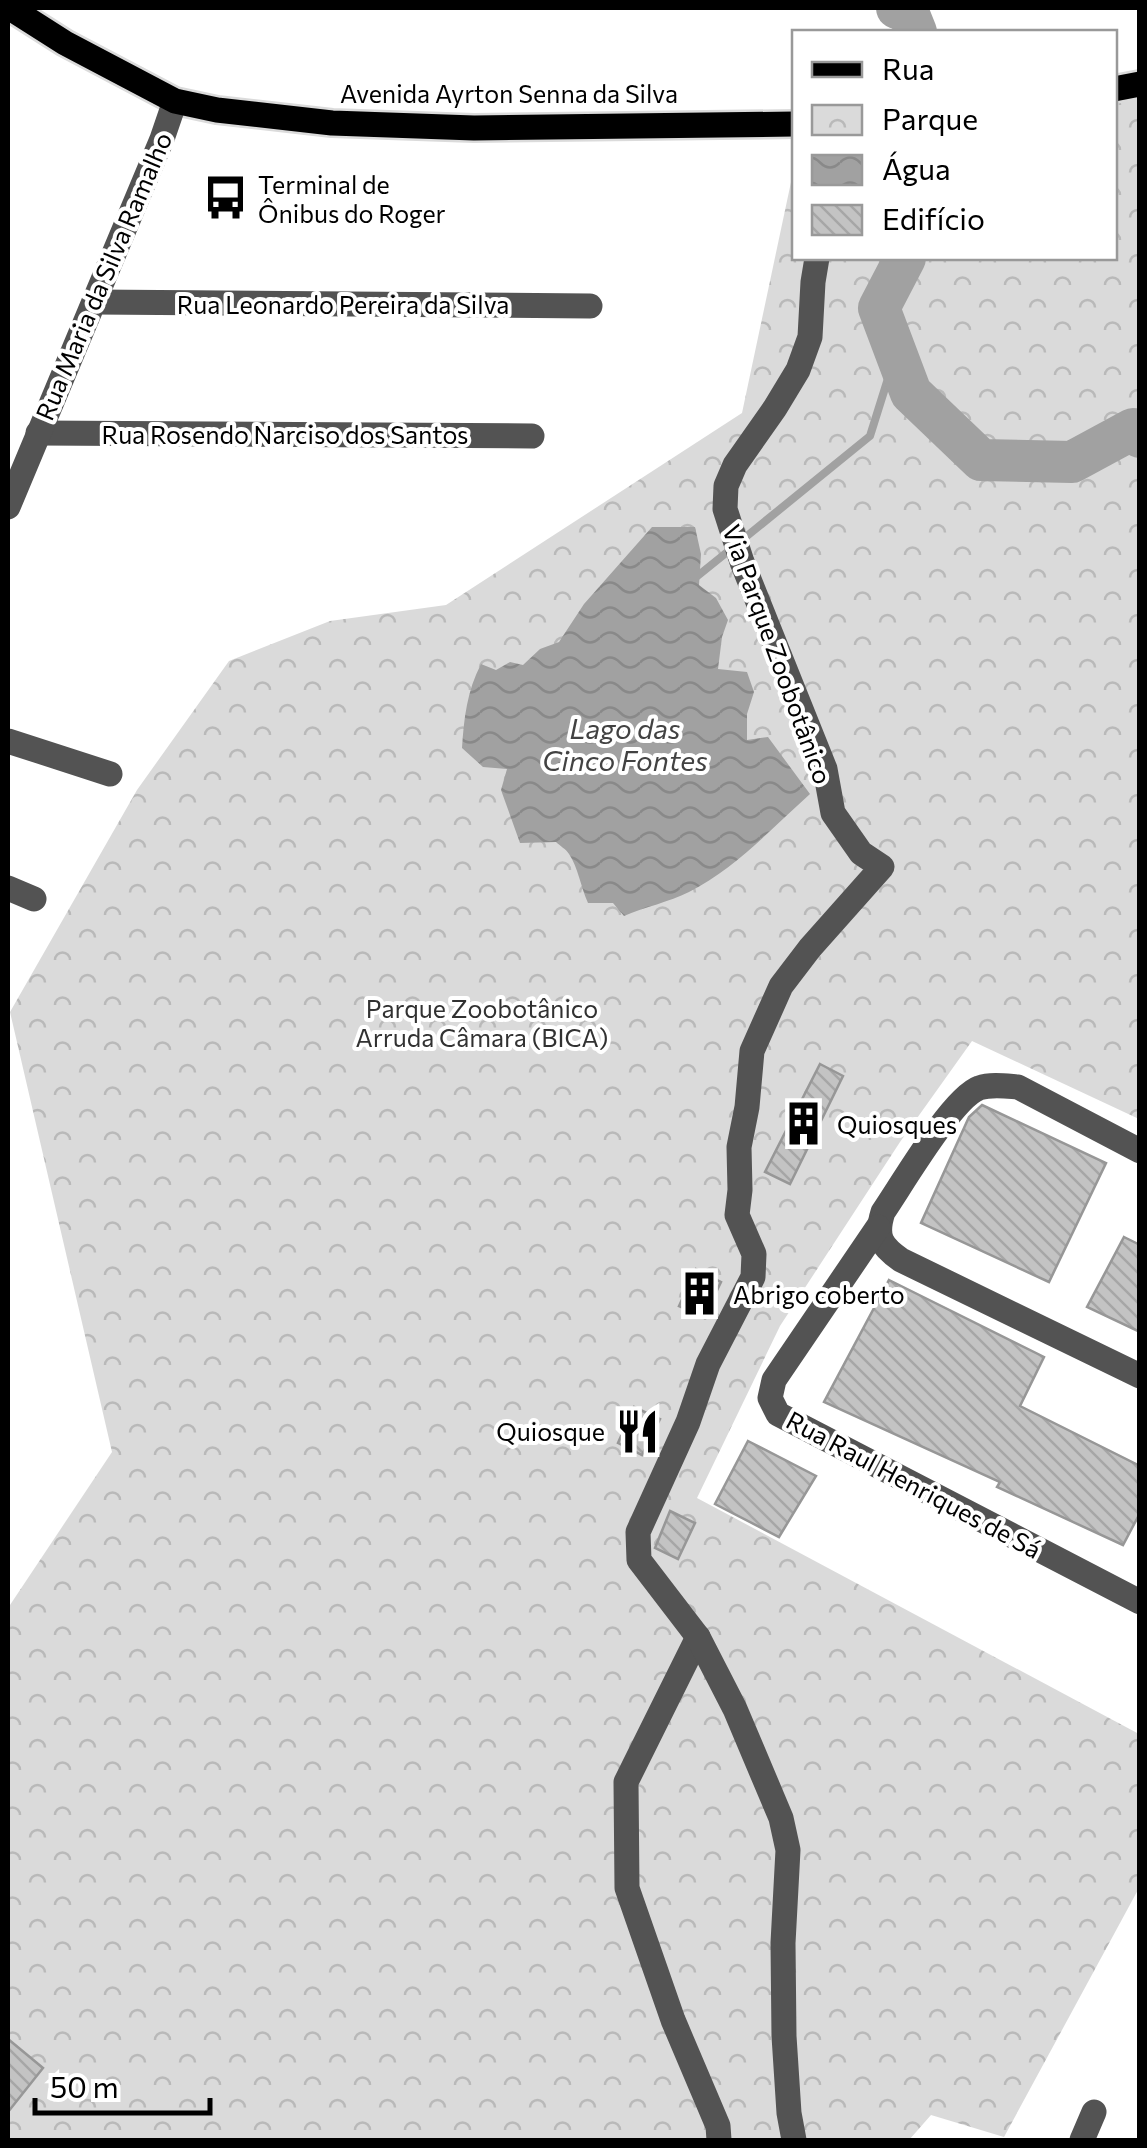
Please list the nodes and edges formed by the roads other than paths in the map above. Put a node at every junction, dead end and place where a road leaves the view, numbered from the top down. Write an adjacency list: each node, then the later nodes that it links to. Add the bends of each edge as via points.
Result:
1 (10, 8): 2 (main road, Avenida Ayrton Senna da Silva)
2 (175, 101): 3 (main road, Avenida Ayrton Senna da Silva, via 273,118 402,126); 5 (street, Rua Maria da Silva Ramalho)
3 (792, 124)
4 (817, 260): 18 (street, Via Parque Zoobotânico, via 810,337 775,408 735,464 725,509 825,769 832,813 861,853 882,867 780,986 752,1051 737,1215 754,1254 753,1277 708,1364 638,1532 639,1560)
5 (95, 302): 6 (street, Rua Leonardo Pereira da Silva); 7 (street, Rua Maria da Silva Ramalho)
6 (590, 306)
7 (38, 433): 8 (street, Rua Rosendo Narciso dos Santos); 9 (street, Rua Maria da Silva Ramalho)
8 (532, 436)
9 (8, 507)
10 (8, 740): 11 (street)
11 (110, 774)
12 (8, 888): 13 (street)
13 (34, 899)
14 (1140, 1150): 15 (street, via 1018,1087 981,1087 953,1108)
15 (878, 1227): 16 (street, via 880,1240 901,1260); 17 (street, Rua Raul Henriques de Sá, via 774,1380 770,1398 778,1414)
16 (1140, 1376)
17 (1140, 1602)
18 (698, 1638): 20 (street, via 626,1782 628,1888); 21 (street, Via Parque Zoobotânico, via 735,1709 788,1850 784,2036)
19 (1094, 2112): 22 (street)
20 (719, 2140)
21 (794, 2140)
22 (1082, 2140)

